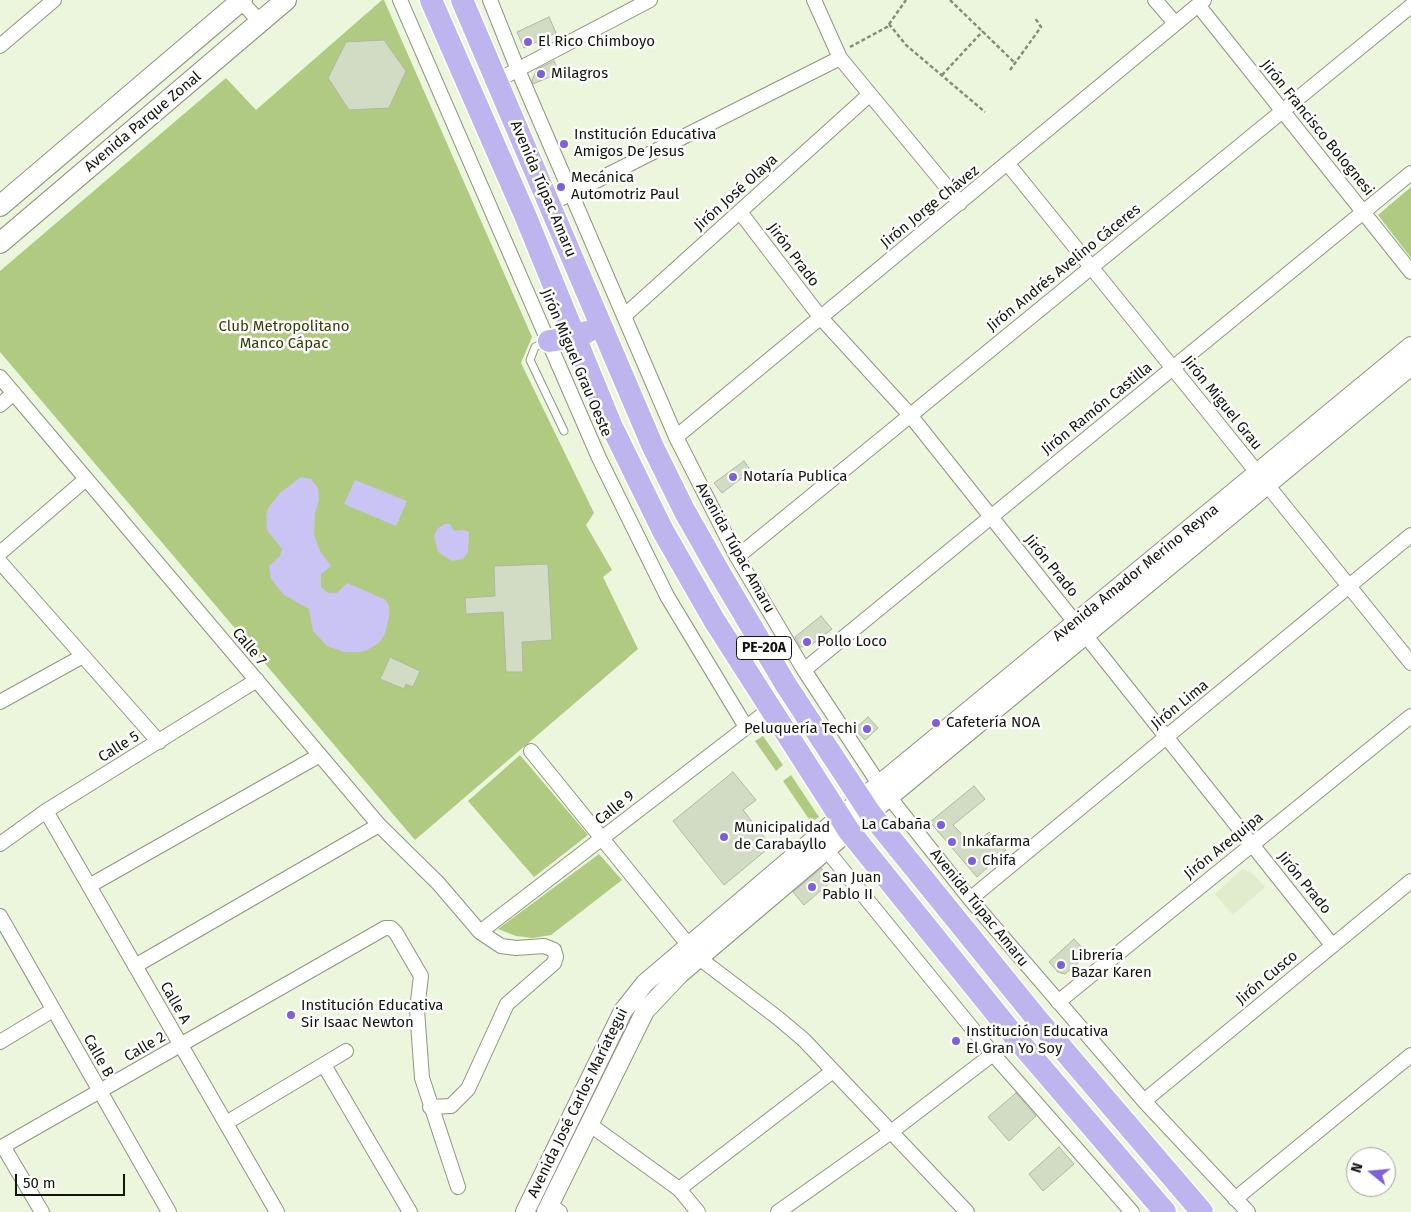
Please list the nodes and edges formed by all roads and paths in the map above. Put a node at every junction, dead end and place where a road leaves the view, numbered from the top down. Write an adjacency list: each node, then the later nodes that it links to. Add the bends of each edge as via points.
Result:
1 (54, 0): 20 (street)
2 (241, 0): 16 (street); 35 (main road, Avenida Parque Zonal)
3 (286, 0): 16 (main road, Avenida Parque Zonal)
4 (400, 0): 45 (street, Jirón Miguel Grau Oeste)
5 (431, 0): 44 (highway, Avenida Túpac Amaru / PE-20A)
6 (462, 0): 26 (highway, Avenida Túpac Amaru / PE-20A)
7 (490, 0): 23 (street, Avenida Túpac Amaru)
8 (650, 0): 23 (street)
9 (814, 0): 21 (street)
10 (906, 0): 18 (path)
11 (950, 0): 19 (path)
12 (1156, 0): 17 (street)
13 (1201, 2): 17 (street, Jirón Jorge Chávez); 28 (street, Jirón Francisco Bolognesi)
14 (1411, 6): 28 (street, Jirón Andrés Avelino Cáceres)
15 (1035, 18): 22 (path, via 1041,27)
16 (260, 22): 38 (main road, Avenida Parque Zonal)
17 (1175, 23): 30 (street, Jirón Jorge Chávez)
18 (890, 24): 21 (path); 25 (path, via 906,45)
19 (983, 31): 22 (path); 25 (path)
20 (1, 44)
21 (839, 56): 27 (street); 32 (street)
22 (1015, 63): 24 (path)
23 (518, 70): 26 (street); 32 (street, Avenida Túpac Amaru)
24 (1010, 70)
25 (942, 75): 29 (path)
26 (496, 81): 34 (highway, Avenida Túpac Amaru / PE-20A)
27 (870, 94): 33 (street); 36 (street, Jirón José Olaya)
28 (1282, 111): 37 (street, Jirón Francisco Bolognesi); 39 (street, Jirón Andrés Avelino Cáceres)
29 (984, 112)
30 (1008, 164): 33 (street, Jirón Jorge Chávez); 39 (street, Jirón Miguel Grau)
31 (1411, 173): 37 (street, Jirón Ramón Castilla)
32 (571, 193): 34 (street); 41 (street, Avenida Túpac Amaru)
33 (960, 203): 42 (street, Jirón Jorge Chávez)
34 (550, 204): 43 (highway, Avenida Túpac Amaru / PE-20A)
35 (0, 206)
36 (740, 212): 41 (street, Jirón José Olaya); 42 (street, Jirón Prado)
37 (1363, 212): 40 (street, Jirón Francisco Bolognesi); 48 (street, Jirón Ramón Castilla)
38 (0, 244)
39 (1091, 267): 48 (street, Jirón Miguel Grau); 52 (street, Jirón Andrés Avelino Cáceres)
40 (1411, 272)
41 (624, 316): 54 (street, Avenida Túpac Amaru)
42 (821, 318): 52 (street, Jirón Prado); 54 (street, Jirón Jorge Chávez)
43 (601, 325): 44 (highway); 77 (highway, Avenida Túpac Amaru / PE-20A, via 684,510 782,676)
44 (575, 337): 45 (highway); 69 (highway, Avenida Túpac Amaru / PE-20A, via 611,425 663,531)
45 (549, 341): 53 (lane, via 535,347 530,360); 71 (street, Jirón Miguel Grau Oeste, via 600,458 667,596)
46 (1411, 346): 56 (street, Avenida Amador Merino Reyna)
47 (1411, 366): 56 (street, Avenida Amador Merino Reyna)
48 (1173, 368): 56 (street, Jirón Miguel Grau); 57 (street, Jirón Ramón Castilla)
49 (0, 377): 50 (street, Calle 7)
50 (14, 393): 51 (street); 55 (street, Calle 7)
51 (0, 405)
52 (910, 415): 57 (street, Jirón Prado); 60 (street, Jirón Andrés Avelino Cáceres)
53 (564, 431)
54 (676, 437): 60 (street, Avenida Túpac Amaru)
55 (86, 479): 59 (street); 67 (street, Calle 7)
56 (1262, 479): 62 (street, Jirón Miguel Grau); 63 (street, Avenida Amador Merino Reyna)
57 (991, 517): 63 (street, Jirón Prado); 66 (street, Jirón Ramón Castilla)
58 (1411, 536): 62 (street, Jirón Lima)
59 (0, 553)
60 (737, 556): 66 (street, Avenida Túpac Amaru)
61 (0, 562): 64 (street)
62 (1349, 586): 65 (street, Jirón Miguel Grau); 72 (street, Jirón Lima)
63 (1080, 629): 72 (street, Jirón Prado); 76 (street, Avenida Amador Merino Reyna)
64 (83, 656): 68 (street); 73 (street)
65 (1411, 663)
66 (804, 670): 76 (street, Avenida Túpac Amaru)
67 (256, 680): 73 (street, Calle 5); 75 (street, Calle 7)
68 (0, 702)
69 (770, 709): 71 (street, Calle 9); 80 (highway, Avenida Túpac Amaru / PE-20A)
70 (1411, 716): 84 (street, Jirón Arequipa)
71 (746, 727): 81 (street, Calle 9)
72 (1167, 737): 84 (street, Jirón Prado); 87 (street, Jirón Lima)
73 (159, 742): 78 (street, Calle 5)
74 (531, 751): 81 (street)
75 (320, 755): 79 (street, Calle 7); 86 (street)
76 (884, 791): 77 (street, Avenida Amador Merino Reyna); 87 (street, Avenida Túpac Amaru)
77 (865, 806): 80 (street, Avenida José Carlos Maríategui); 95 (highway, Avenida Túpac Amaru / PE-20A)
78 (46, 811): 83 (street, Calle 5); 86 (street, Calle A)
79 (379, 824): 89 (street, Calle 7, via 438,883); 92 (street)
80 (845, 824): 82 (street, Avenida José Carlos Maríategui); 96 (highway, Avenida Túpac Amaru / PE-20A)
81 (603, 839): 89 (street, Calle 9); 91 (street)
82 (822, 843): 91 (street, Avenida José Carlos Maríategui); 100 (street)
83 (0, 844)
84 (1252, 844): 90 (street, Jirón Prado); 93 (street, Jirón Arequipa)
85 (1411, 881): 90 (street, Jirón Cusco)
86 (89, 886): 92 (street, Calle A)
87 (970, 899): 93 (street, Avenida Túpac Amaru)
88 (0, 916): 94 (street, Calle B)
89 (480, 932): 106 (street, Calle 7, via 501,946 544,946 554,950 556,957 554,963 507,1004 468,1089 451,1106)
90 (1332, 945): 105 (street, Jirón Cusco)
91 (694, 952): 103 (street, via 778,1018); 108 (street, Avenida José Carlos Maríategui, via 680,974 645,1011); 120 (street, Avenida José Carlos Maríategui, via 645,982 623,1011)
92 (135, 966): 98 (street, Calle A)
93 (1058, 1002): 105 (street, Avenida Túpac Amaru)
94 (53, 1010): 97 (street); 104 (street, Calle B)
95 (1037, 1019): 96 (highway); 125 (highway, Avenida Túpac Amaru / PE-20A)
96 (1016, 1038): 124 (highway, Avenida Túpac Amaru / PE-20A)
97 (0, 1042)
98 (181, 1045): 104 (street, Calle 2); 106 (street, Calle 2, via 385,928 391,928 421,976 417,1010 422,1078); 107 (street, Calle A)
99 (346, 1051): 102 (street)
100 (993, 1054): 109 (street); 123 (street)
101 (1411, 1055): 113 (street)
102 (324, 1065): 107 (street); 119 (street)
103 (833, 1071): 109 (street); 112 (street)
104 (99, 1092): 110 (street, Calle 2); 117 (street, Calle B)
105 (1144, 1101): 113 (street, Avenida Túpac Amaru)
106 (430, 1107): 111 (street)
107 (226, 1124): 118 (street, Calle A)
108 (589, 1124): 112 (street); 114 (street, Avenida José Carlos Maríategui)
109 (891, 1132): 115 (street); 122 (street)
110 (2, 1147): 116 (street)
111 (458, 1187)
112 (680, 1189): 121 (street)
113 (1235, 1199): 126 (street, Avenida Túpac Amaru)
114 (552, 1210)
115 (965, 1211)
116 (42, 1212)
117 (168, 1212)
118 (277, 1212)
119 (410, 1212)
120 (524, 1212)
121 (698, 1212)
122 (778, 1212)
123 (1132, 1212)
124 (1165, 1212)
125 (1202, 1212)
126 (1248, 1212)

